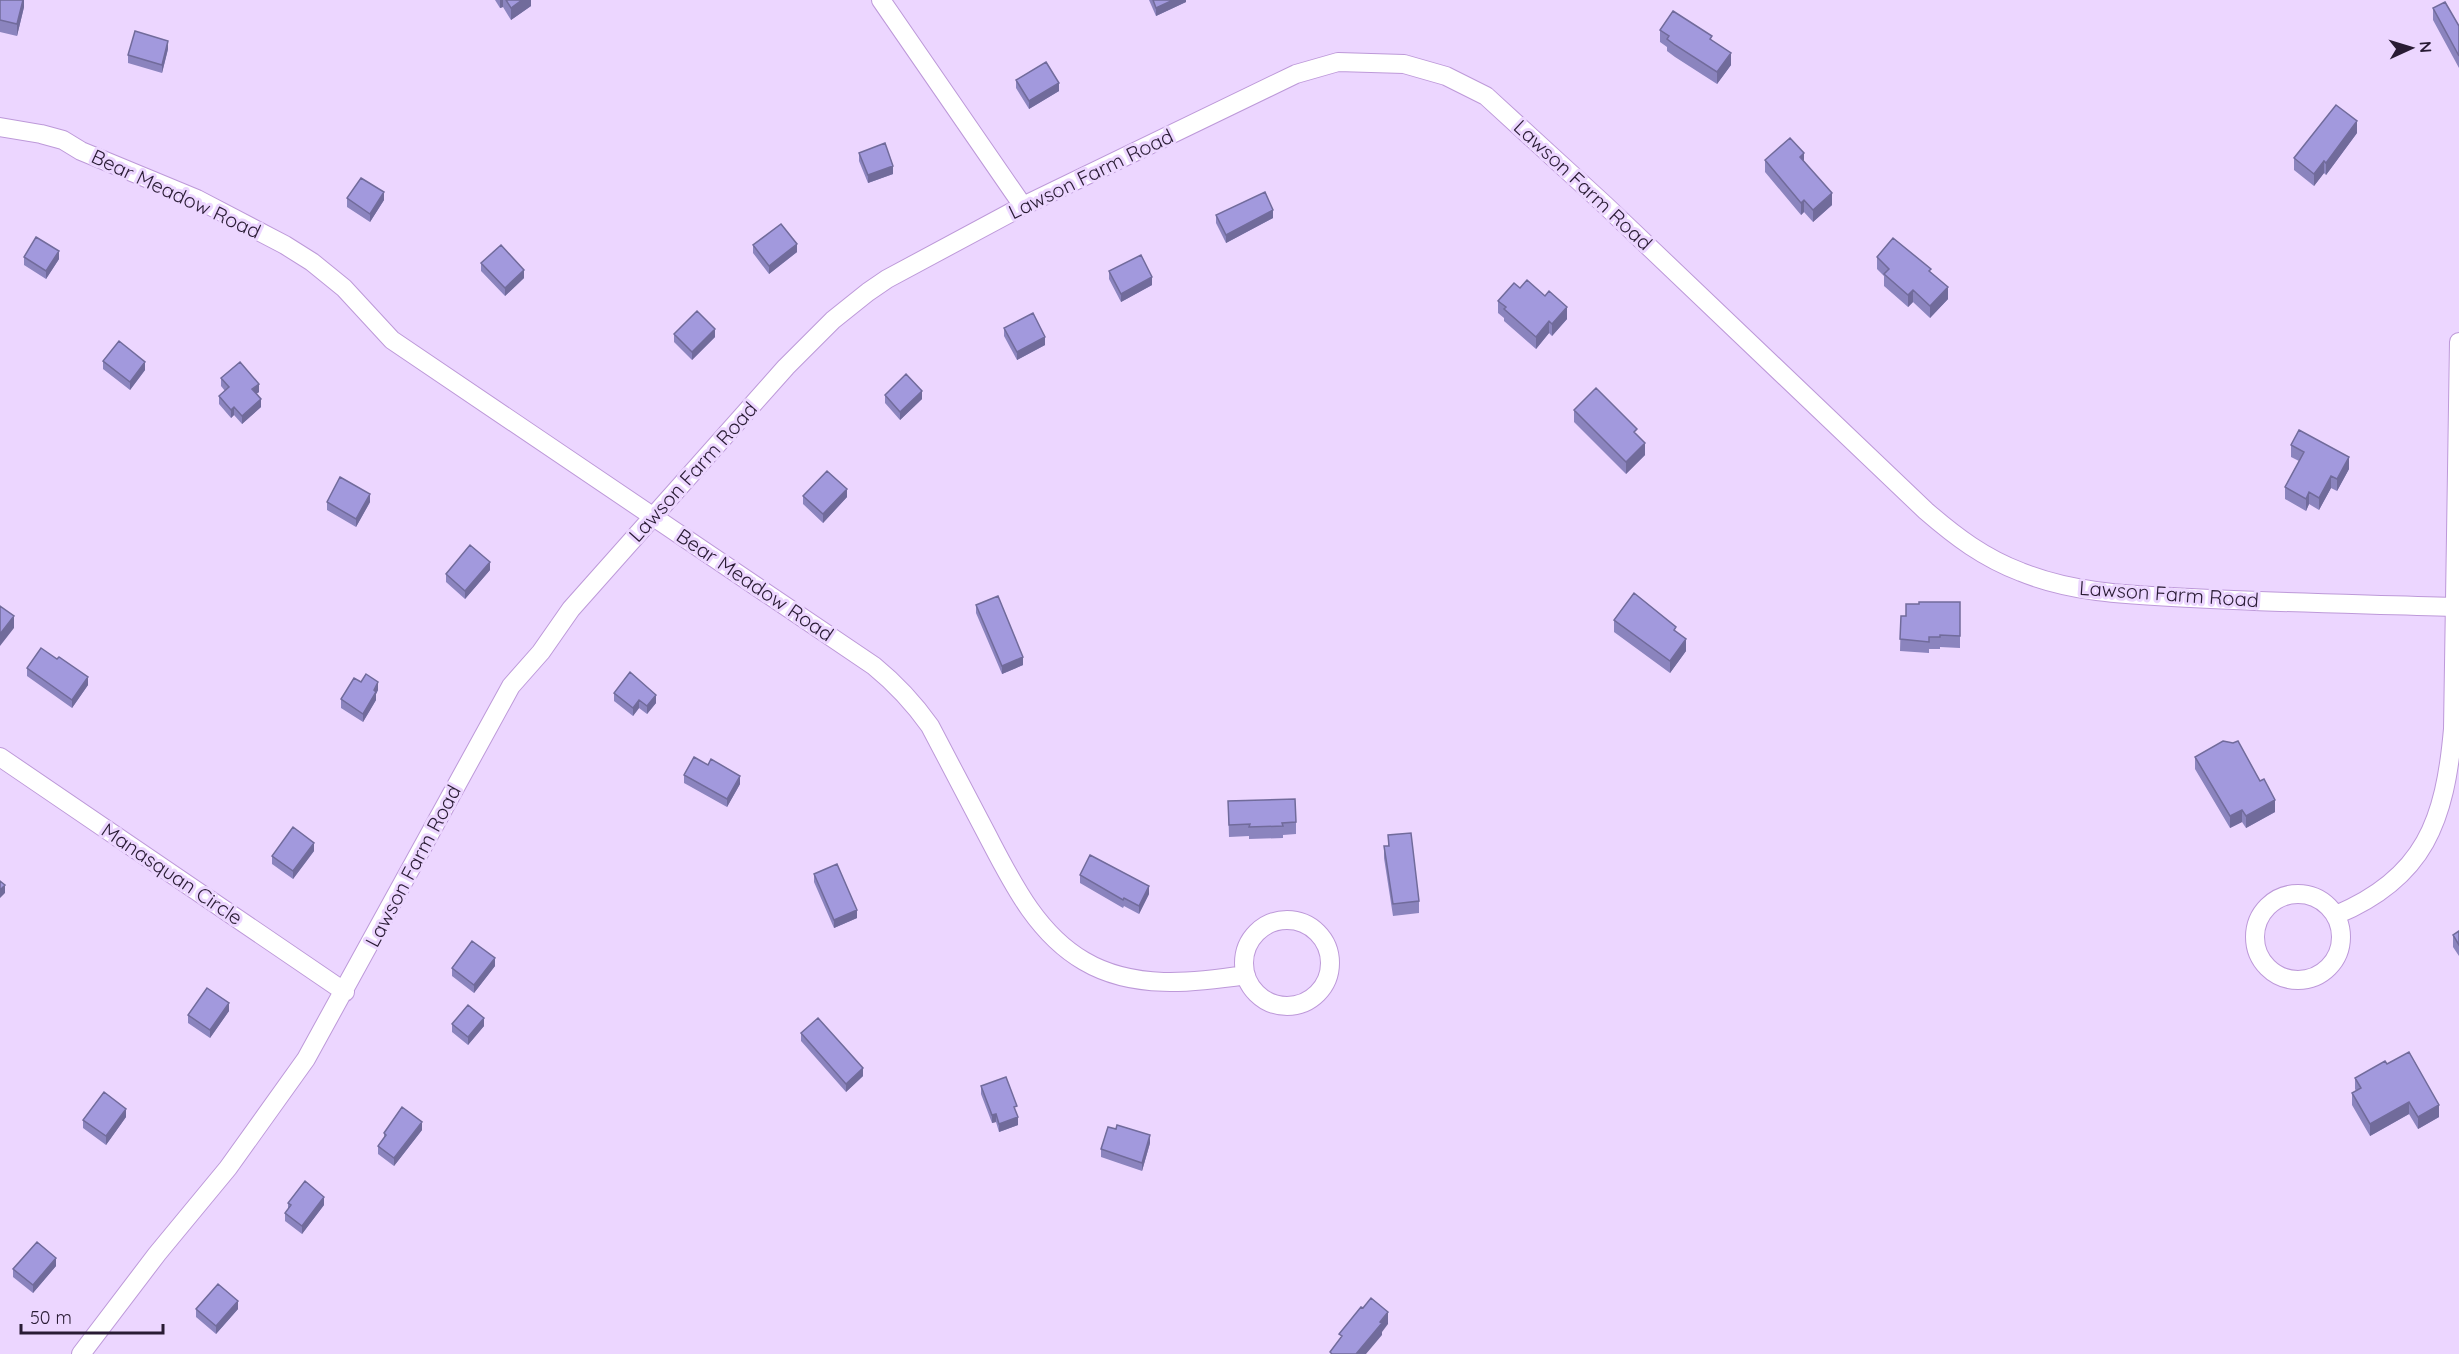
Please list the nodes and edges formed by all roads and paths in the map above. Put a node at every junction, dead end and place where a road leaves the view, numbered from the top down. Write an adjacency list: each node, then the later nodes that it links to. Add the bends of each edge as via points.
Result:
1 (881, 0): 3 (street)
2 (0, 128): 5 (street, Bear Meadow Road, via 63,140 197,199 285,245 344,288 392,340)
3 (1023, 206): 5 (street, Lawson Farm Road, via 887,279 833,320); 6 (street, Lawson Farm Road, via 1316,66 1382,62 1425,69 1466,85 1503,110 1926,511 1980,554 2023,573 2087,591 2220,600)
4 (2459, 342): 6 (street)
5 (653, 517): 9 (street, Bear Meadow Road, via 848,646 895,683 930,726 1020,896 1059,941 1084,961 1109,972 1167,982 1194,983); 10 (street, Lawson Farm Road, via 571,609 511,686)
6 (2454, 607): 8 (street, via 2451,758 2439,816 2406,869 2384,890)
7 (0, 757): 10 (street, Manasquan Circle)
8 (2336, 915): 8 (street, via 2341,928 2337,956 2329,968 2311,978 2290,980 2277,975 2258,954 2256,925 2273,902 2300,894 2314,897)
9 (1246, 975): 9 (street, via 1263,998 1290,1006 1317,994 1330,968 1329,953 1314,929 1303,922 1276,921 1253,936 1245,955)
10 (345, 992): 11 (street, Lawson Farm Road, via 268,1114)
11 (81, 1354)

